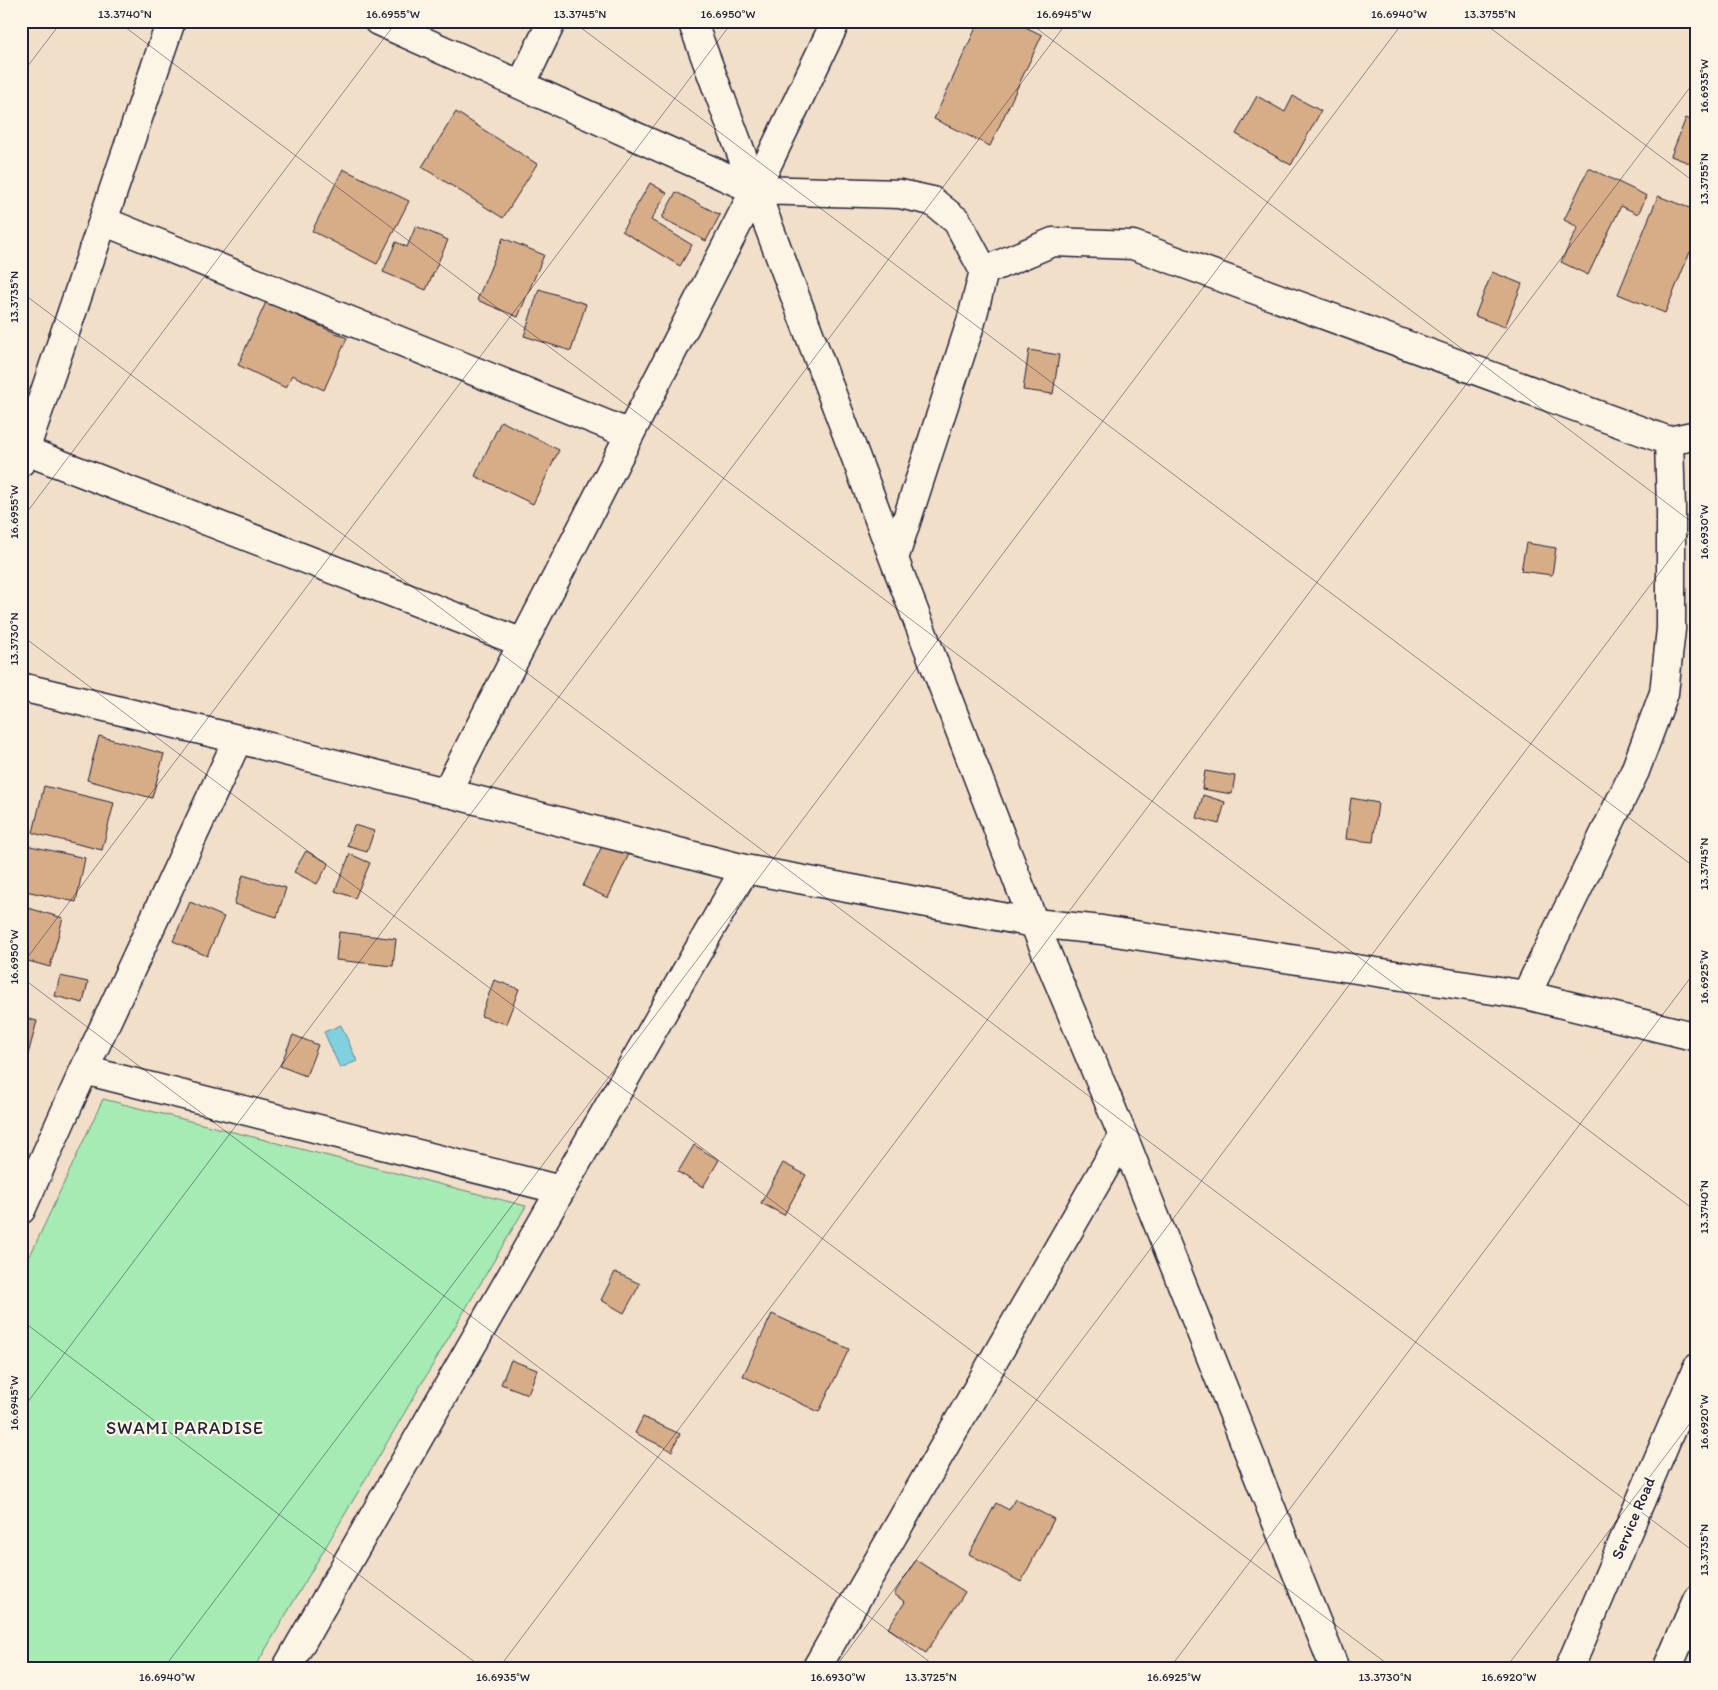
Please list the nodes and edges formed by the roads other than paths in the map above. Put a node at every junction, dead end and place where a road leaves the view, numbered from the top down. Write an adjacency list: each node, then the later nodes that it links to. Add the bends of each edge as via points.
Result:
1 (171, 21): 8 (street)
2 (378, 21): 6 (street)
3 (552, 21): 6 (street)
4 (692, 21): 7 (street)
5 (836, 21): 7 (street)
6 (521, 86): 7 (street)
7 (756, 190): 9 (street, via 900,194 932,201 956,221); 10 (street); 14 (street)
8 (103, 221): 10 (street); 13 (street)
9 (984, 271): 12 (street, via 1054,242 1133,245); 14 (street, via 971,322)
10 (630, 434): 15 (street)
11 (1697, 436): 12 (street)
12 (1668, 441): 21 (street, via 1670,628 1664,693 1635,771)
13 (23, 454): 15 (street)
14 (894, 559): 20 (street)
15 (523, 643): 18 (street)
16 (21, 687): 17 (street)
17 (238, 739): 18 (street); 23 (street)
18 (446, 793): 19 (street)
19 (745, 869): 20 (street); 25 (street)
20 (1034, 923): 21 (street, via 1102,930); 24 (street)
21 (1526, 995): 22 (street)
22 (1697, 1038)
23 (84, 1070): 25 (street); 26 (street)
24 (1123, 1136): 30 (street); 31 (street)
25 (561, 1190): 29 (street)
26 (21, 1210)
27 (1697, 1368): 32 (street, Service Road)
28 (1697, 1600): 33 (street)
29 (286, 1669)
30 (816, 1669)
31 (1335, 1669)
32 (1569, 1669)
33 (1668, 1669)

